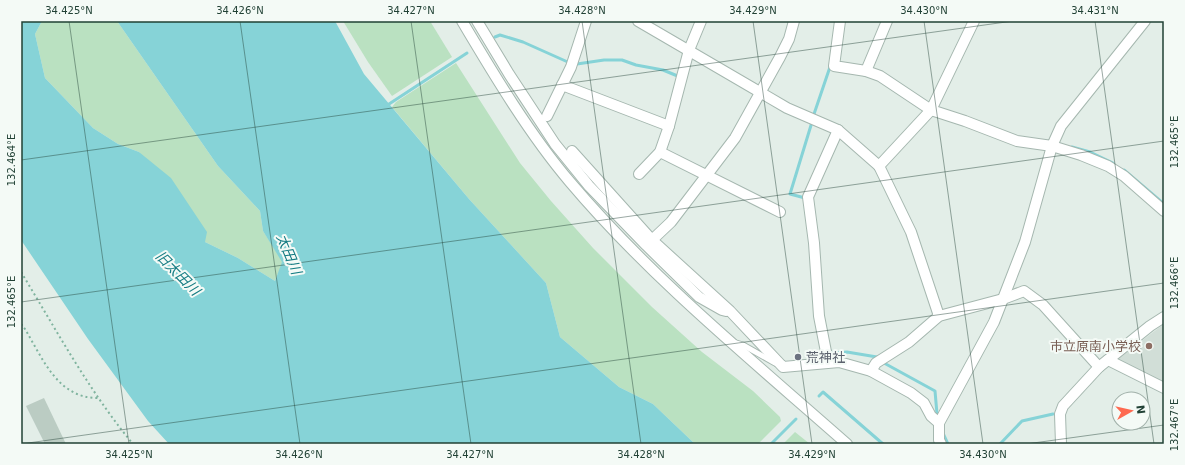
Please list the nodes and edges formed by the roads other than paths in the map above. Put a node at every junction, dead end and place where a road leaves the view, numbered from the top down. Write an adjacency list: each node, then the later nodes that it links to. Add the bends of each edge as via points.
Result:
1 (462, 21): 32 (street, via 530,128 570,182 624,241)
2 (477, 21): 29 (street, via 555,144 589,186 699,297 722,310)
3 (586, 21): 13 (street, via 571,67)
4 (638, 21): 11 (street)
5 (701, 21): 11 (street)
6 (794, 21): 14 (street, via 789,39)
7 (840, 21): 12 (street, via 834,66)
8 (887, 21): 12 (street)
9 (974, 21): 15 (street)
10 (1145, 21): 19 (street, via 1061,126)
11 (689, 50): 14 (street); 17 (street)
12 (866, 71): 15 (street, via 880,76)
13 (562, 85): 16 (street); 17 (street)
14 (760, 92): 18 (street, via 787,108); 24 (street, via 735,138)
15 (931, 110): 19 (street, via 1017,141); 22 (street)
16 (547, 116)
17 (669, 126): 21 (street)
18 (838, 130): 22 (street); 34 (street, via 808,197 819,316)
19 (1052, 146): 25 (street, via 1108,166 1124,176); 28 (street, via 1025,242)
20 (572, 151): 27 (street)
21 (660, 152): 23 (street); 24 (street)
22 (879, 166): 30 (street, via 911,232)
23 (639, 174)
24 (707, 175): 26 (street); 27 (street, via 671,222)
25 (1164, 211)
26 (780, 212)
27 (652, 240): 29 (street)
28 (1003, 299): 30 (street); 36 (street, via 1024,291 1043,305); 39 (street, via 994,322)
29 (730, 311): 35 (street)
30 (939, 316): 37 (street, via 909,342 876,363)
31 (1164, 317): 33 (street)
32 (731, 342): 35 (lane, via 743,345); 40 (street)
33 (1108, 360): 36 (street); 38 (street)
34 (828, 362): 35 (street); 37 (street, via 839,362)
35 (783, 367)
36 (1099, 367): 42 (street, via 1063,406 1060,414)
37 (871, 371): 39 (street, via 911,393 924,403 931,416)
38 (1164, 388)
39 (939, 423): 41 (street)
40 (847, 444)
41 (941, 444)
42 (1061, 444)

